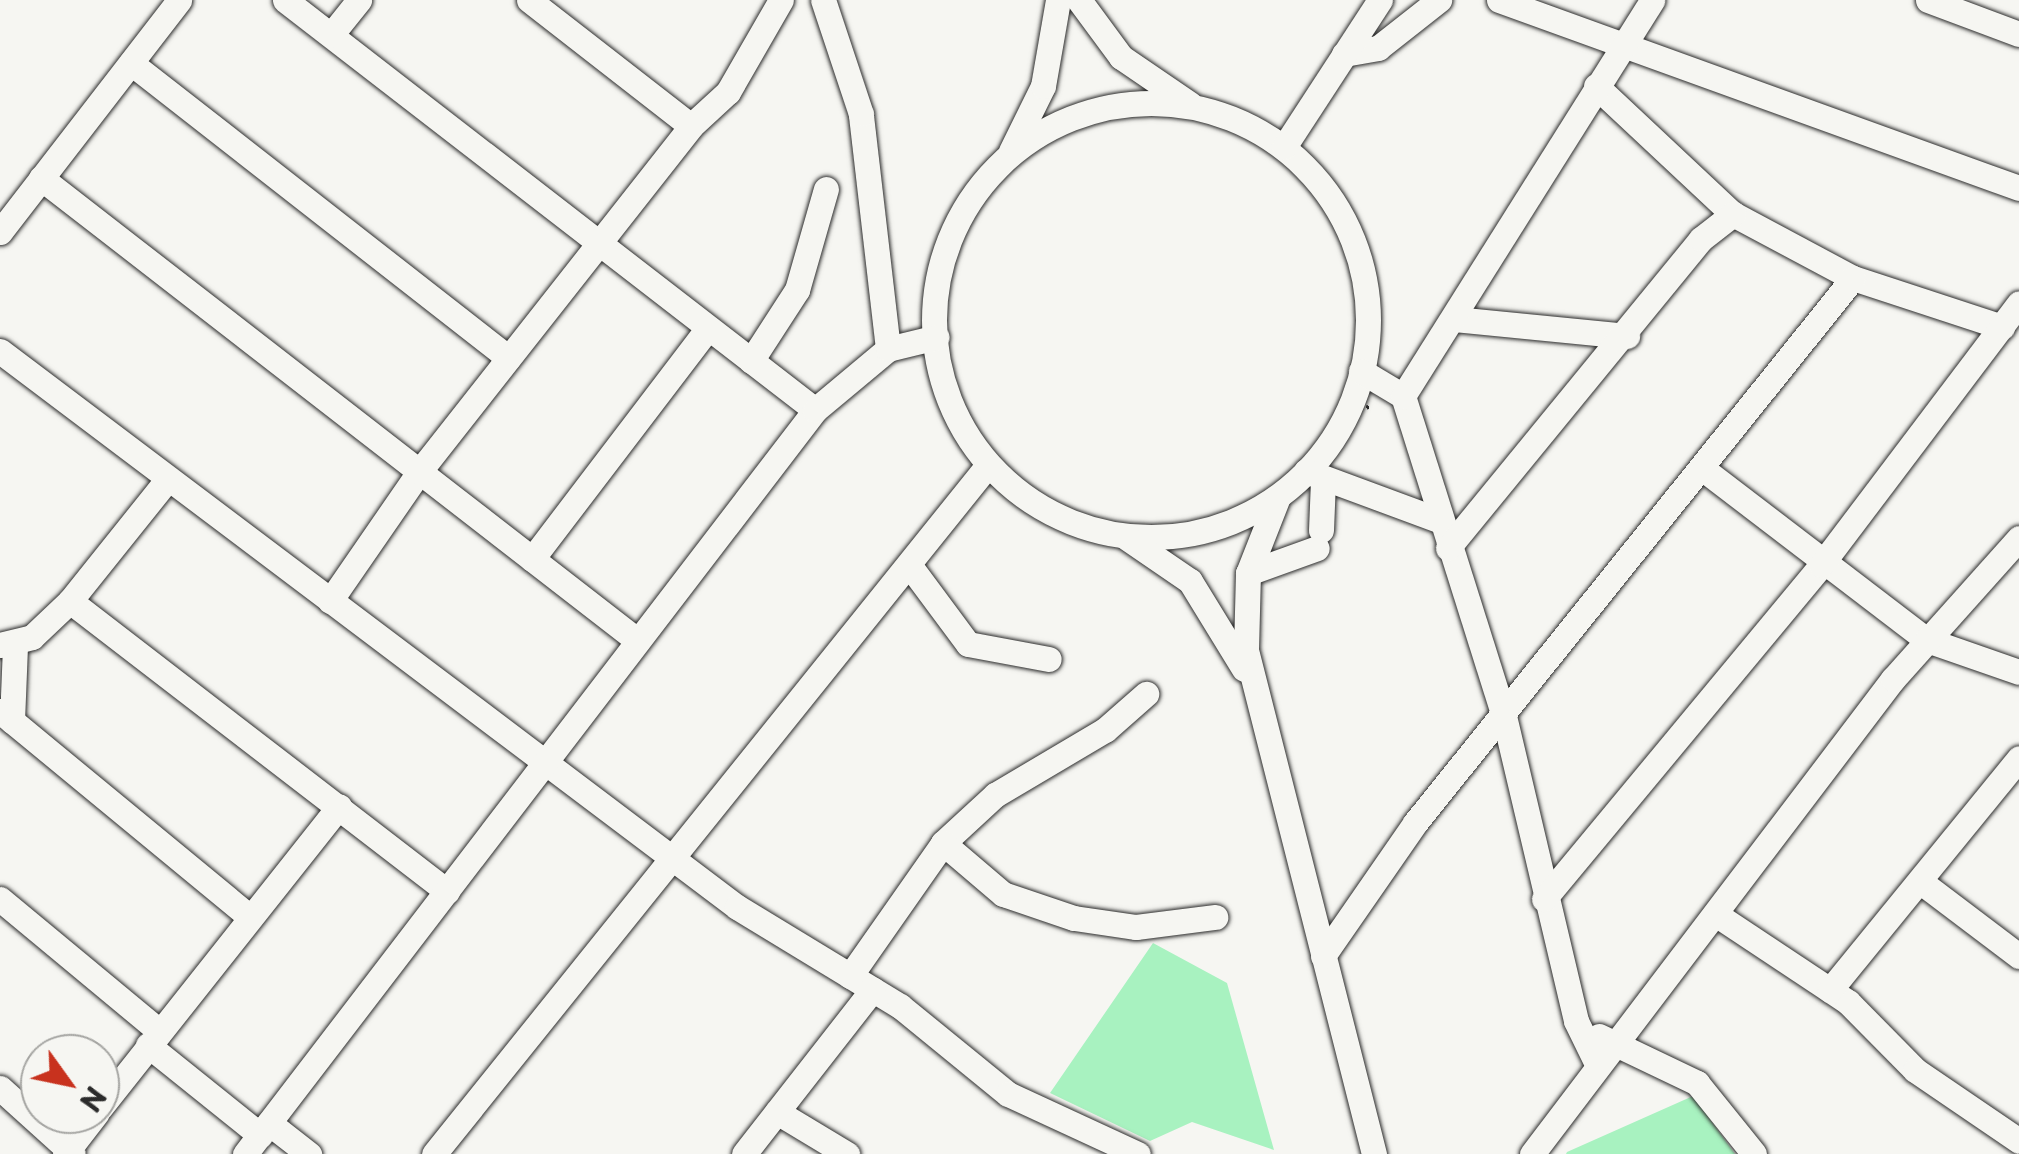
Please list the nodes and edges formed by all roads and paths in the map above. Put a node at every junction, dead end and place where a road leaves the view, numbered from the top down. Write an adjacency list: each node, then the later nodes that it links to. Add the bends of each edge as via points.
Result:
1 (179, 0): 18 (street)
2 (285, 0): 15 (street)
3 (359, 0): 15 (street)
4 (529, 0): 21 (street)
5 (781, 0): 21 (street, via 728,92)
6 (823, 0): 37 (street, via 861,114)
7 (1058, 0): 23 (street, via 1043,86)
8 (1079, 0): 20 (street, via 1121,57)
9 (1380, 0): 17 (street)
10 (1439, 0): 17 (street, via 1378,48)
11 (1499, 0): 16 (street)
12 (1652, 0): 16 (street)
13 (1928, 0): 14 (street)
14 (2019, 34)
15 (331, 35): 29 (street)
16 (1619, 46): 19 (street); 25 (street)
17 (1344, 54): 22 (street)
18 (130, 63): 24 (street); 39 (street)
19 (1596, 86): 27 (street); 32 (street)
20 (1194, 107): 22 (street); 23 (street, via 1091,111)
21 (691, 126): 29 (street)
22 (1284, 147): 41 (street, via 1345,222 1362,268)
23 (1007, 158): 36 (street, via 949,240)
24 (41, 178): 28 (street); 46 (street)
25 (2019, 188)
26 (826, 189): 40 (street, via 796,290)
27 (1732, 214): 30 (street); 35 (street, via 1701,240)
28 (0, 232)
29 (598, 244): 34 (street); 39 (street)
30 (1853, 278): 33 (street); 45 (street)
31 (2019, 302): 33 (street)
32 (1454, 319): 35 (street); 42 (street)
33 (2002, 326): 55 (street)
34 (708, 328): 40 (street); 54 (street)
35 (1627, 336): 53 (street)
36 (937, 338): 37 (street); 44 (street, via 956,419)
37 (888, 349): 43 (street)
38 (0, 351): 48 (street)
39 (509, 358): 46 (street)
40 (750, 360): 43 (street)
41 (1361, 371): 42 (street); 47 (street)
42 (1403, 396): 50 (street)
43 (815, 410): 61 (street)
44 (988, 465): 51 (street, via 1049,513); 56 (street)
45 (1703, 469): 55 (street); 68 (street)
46 (420, 472): 54 (street); 59 (street)
47 (1315, 476): 49 (street); 50 (street); 57 (street, via 1319,539)
48 (166, 481): 58 (street); 59 (street)
49 (1280, 494): 51 (street, via 1192,534); 57 (street)
50 (1440, 522): 53 (street)
51 (1123, 536): 65 (street, via 1190,581)
52 (2019, 538): 60 (street)
53 (1448, 548): 68 (street)
54 (532, 559): 61 (street)
55 (1821, 565): 60 (street); 77 (street)
56 (910, 566): 63 (street, via 968,644); 73 (street)
57 (1248, 573): 65 (street)
58 (70, 601): 62 (street); 71 (street)
59 (330, 602): 70 (street)
60 (1927, 640): 64 (street); 80 (street)
61 (638, 642): 70 (street)
62 (8, 645): 67 (street)
63 (1049, 658)
64 (2019, 672)
65 (1251, 681): 81 (street)
66 (1146, 694): 72 (street, via 1105,730 995,794)
67 (6, 716): 78 (street)
68 (1504, 716): 77 (street); 81 (street)
69 (2019, 758): 74 (street)
70 (546, 761): 73 (street); 75 (street)
71 (339, 806): 75 (street); 78 (street)
72 (942, 843): 79 (street, via 1003,894 1074,918 1136,927); 83 (street)
73 (670, 856): 83 (street); 98 (street)
74 (1922, 882): 82 (street); 85 (street)
75 (447, 892): 93 (street)
76 (0, 899): 87 (street)
77 (1544, 900): 86 (street)
78 (250, 917): 87 (street)
79 (1215, 917)
80 (1720, 917): 85 (street); 88 (street)
81 (1323, 956): 101 (street)
82 (2019, 956)
83 (850, 976): 84 (street)
84 (873, 990): 92 (street); 96 (street, via 1008,1094)
85 (1830, 990): 94 (street, via 1915,1070)
86 (1576, 1021): 88 (street); 89 (street)
87 (154, 1038): 90 (street); 93 (street)
88 (1612, 1044): 89 (street); 103 (street, via 1697,1083)
89 (1598, 1066): 102 (street)
90 (120, 1082)
91 (0, 1088): 95 (street)
92 (777, 1112): 99 (street); 100 (street)
93 (258, 1137): 97 (street)
94 (2019, 1141)
95 (69, 1152)
96 (1131, 1153)
97 (309, 1154)
98 (434, 1154)
99 (744, 1154)
100 (848, 1154)
101 (1374, 1154)
102 (1532, 1154)
103 (1754, 1154)

